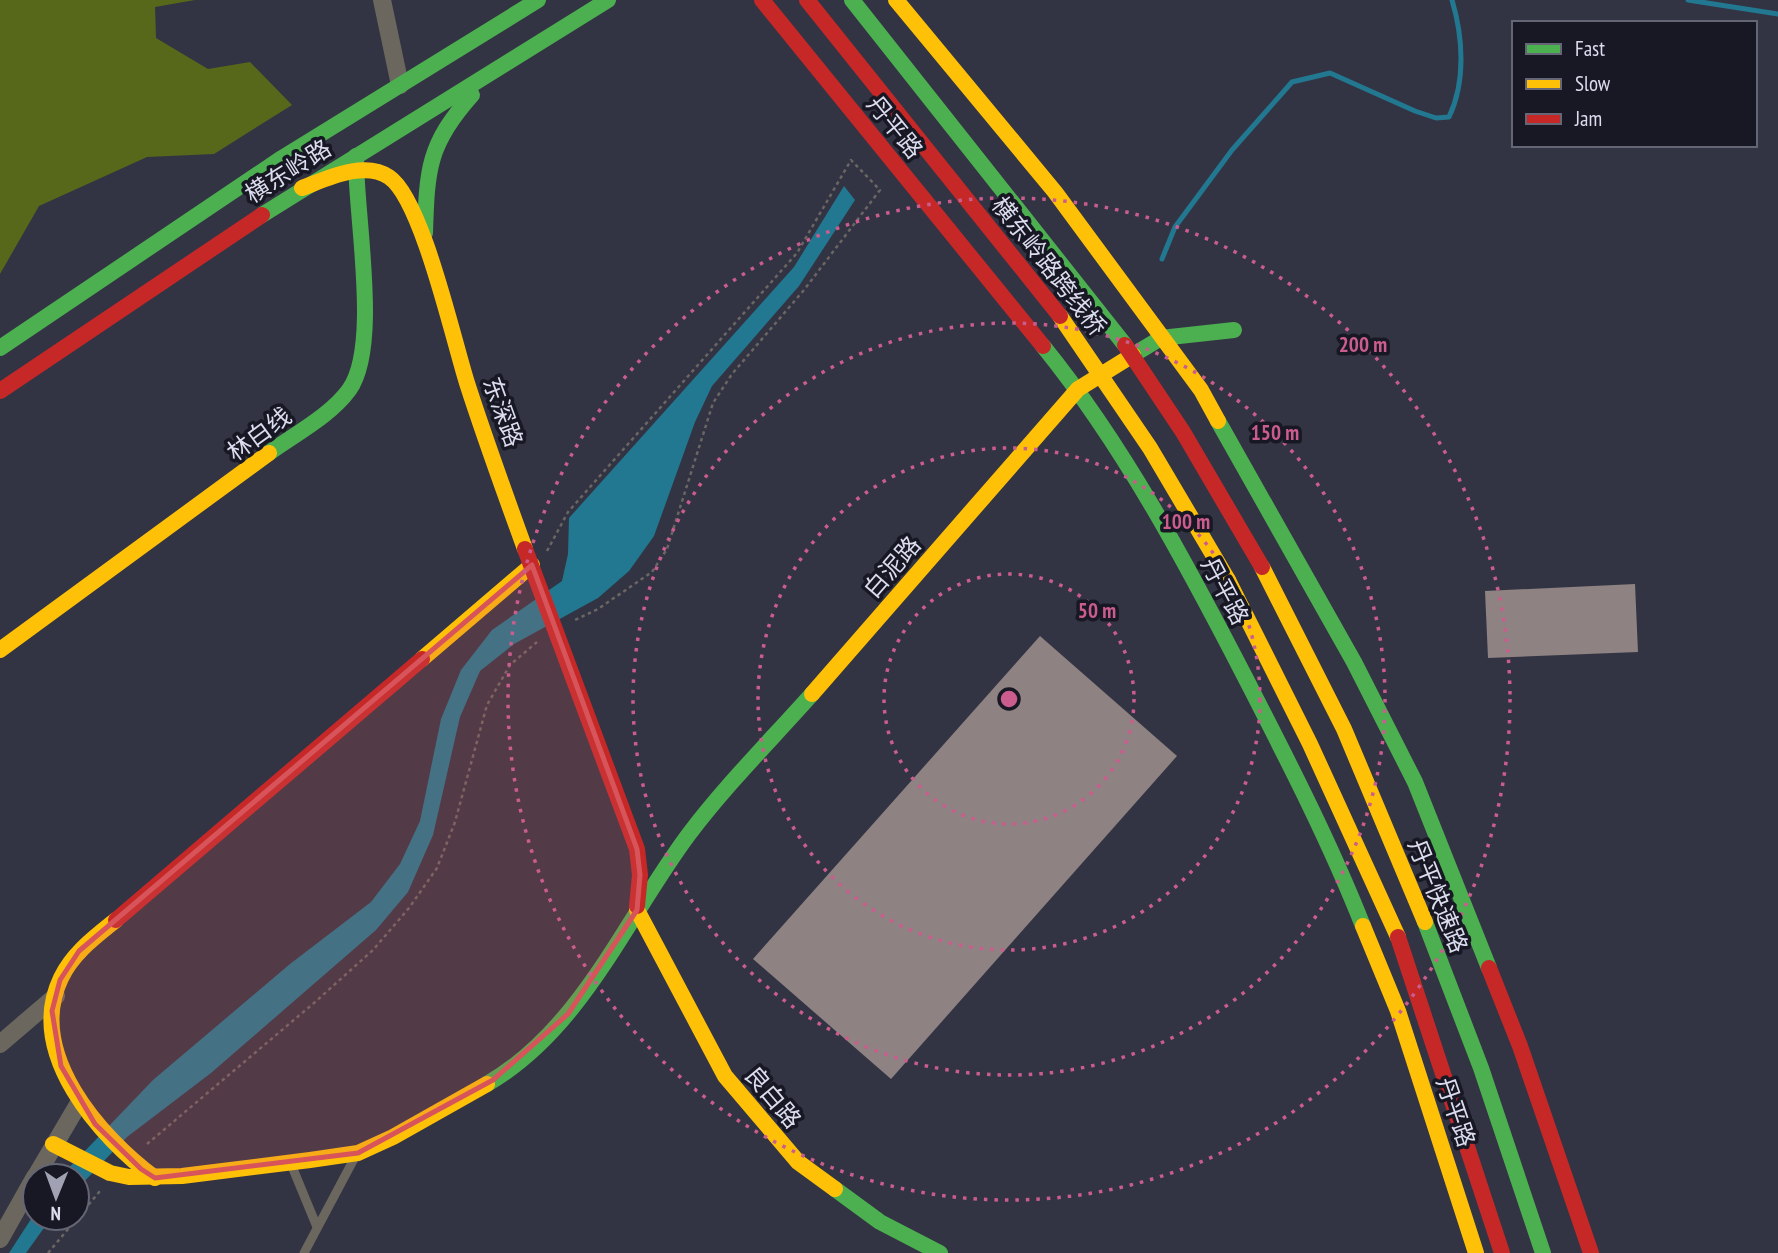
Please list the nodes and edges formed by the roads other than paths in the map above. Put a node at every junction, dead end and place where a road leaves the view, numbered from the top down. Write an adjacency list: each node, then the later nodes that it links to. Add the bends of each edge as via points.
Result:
1 (382, 0): 9 (street)
2 (538, 0): 9 (main road, 横东岭路)
3 (608, 0): 8 (main road, 横东岭路)
4 (762, 0): 17 (main road, 丹平路)
5 (807, 0): 36 (main road, 横东岭路跨线桥, bridge, via 1078,339 1150,448 1228,580 1393,921)
6 (852, 0): 20 (main road, 横东岭路跨线桥, bridge, via 1107,319 1183,432)
7 (895, 0): 15 (main road, via 1055,192)
8 (493, 72): 10 (main road, 横东岭路); 13 (main road, 东深路, via 447,121 428,159)
9 (400, 85): 16 (main road, 横东岭路, via 282,158)
10 (356, 155): 11 (main road, 林白线); 12 (main road, 横东岭路)
11 (355, 172): 12 (main road, 东深路); 13 (main road, 东深路, via 388,175 402,188); 21 (main road, 林白线, via 363,322 359,371 351,390)
12 (302, 188): 18 (main road, 横东岭路)
13 (425, 248): 19 (main road, 东深路, via 464,376)
14 (1234, 330): 15 (main road, 白泥路)
15 (1161, 338): 17 (main road, 白泥路); 25 (main road, via 1201,390 1415,782)
16 (0, 348)
17 (1078, 389): 22 (main road, 白泥路, via 690,832); 26 (main road, 丹平路, via 1192,574 1329,841 1398,1011)
18 (0, 391)
19 (531, 565): 22 (main road, 东深路, via 637,849); 23 (main road, via 79,951 60,980)
20 (1262, 567): 37 (main road, 丹平快速路, via 1344,729 1420,909)
21 (0, 650)
22 (636, 910): 30 (main road, 白泥路, via 568,1014 533,1050 441,1111); 41 (main road, 良白路, via 725,1076 798,1163 880,1222)
23 (56, 996): 24 (street); 27 (main road, via 54,1038 61,1066)
24 (0, 1044)
25 (1520, 1046): 28 (main road); 45 (main road)
26 (1427, 1097): 36 (main road); 42 (main road, 丹平路)
27 (79, 1103): 29 (street); 34 (main road, via 127,1157)
28 (1524, 1106)
29 (60, 1147): 32 (street); 34 (main road, 白泥路, via 110,1173)
30 (358, 1153): 33 (main road, 白泥路); 38 (lane)
31 (1528, 1157): 37 (main road)
32 (48, 1162)
33 (290, 1163): 34 (main road, 白泥路); 38 (lane)
34 (155, 1178)
35 (21, 1202): 39 (street)
36 (1489, 1207): 43 (main road)
37 (1531, 1210): 44 (main road, 丹平快速路)
38 (317, 1227): 40 (lane)
39 (0, 1240)
40 (304, 1253)
41 (940, 1253)
42 (1476, 1253)
43 (1502, 1253)
44 (1543, 1253)
45 (1591, 1253)

